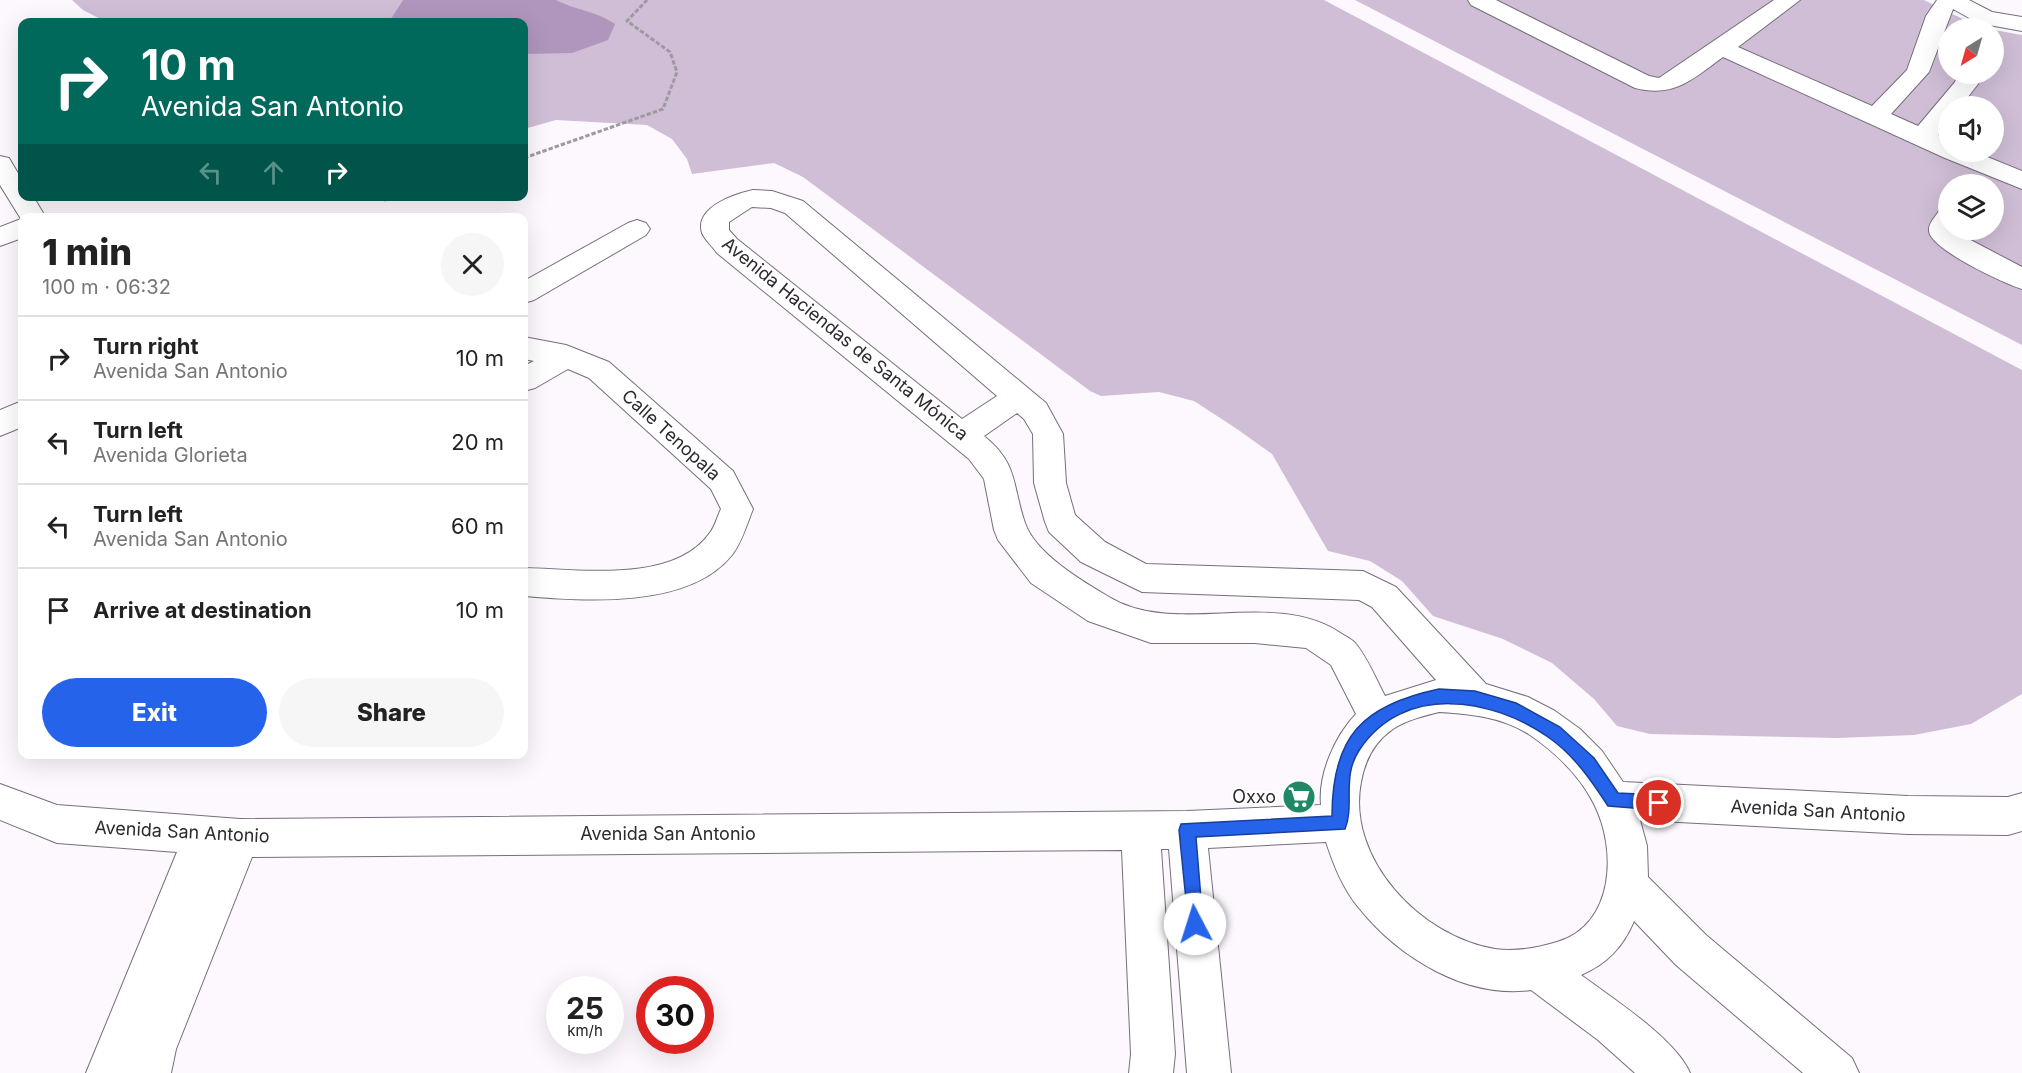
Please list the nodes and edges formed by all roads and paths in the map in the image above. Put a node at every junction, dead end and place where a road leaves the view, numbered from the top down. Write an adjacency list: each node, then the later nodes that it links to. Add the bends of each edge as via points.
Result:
1 (647, 0): 14 (path, via 627,21 670,52 676,72 663,109)
2 (1479, 0): 8 (street, via 1643,83 1660,86 1674,81)
3 (1789, 0): 8 (street)
4 (1951, 0): 5 (street); 9 (street, via 1939,10 1932,25)
5 (1975, 18)
6 (2004, 24): 7 (street)
7 (2022, 24)
8 (1722, 48): 11 (street)
9 (1937, 56): 11 (street, via 1921,66)
10 (1966, 84): 12 (street)
11 (1874, 117): 12 (street)
12 (1922, 138): 13 (street)
13 (1938, 145)
14 (528, 157)
15 (1966, 162): 17 (street)
16 (0, 164): 20 (street)
17 (1980, 174)
18 (2004, 178): 19 (street)
19 (2022, 181)
20 (18, 193)
21 (637, 229): 26 (street)
22 (18, 230): 23 (street)
23 (0, 237)
24 (1950, 240): 25 (street)
25 (2022, 279)
26 (528, 290)
27 (528, 349): 28 (street, Calle Tenopala)
28 (566, 356): 29 (street); 35 (street, Calle Tenopala, via 599,370 714,472 737,509 720,546 684,573 640,584)
29 (528, 378)
30 (1019, 397): 33 (street); 33 (street, Avenida Haciendas de Santa Mónica, via 794,207 772,198 747,199 729,206 716,219 716,232 726,246); 34 (street, Avenida Haciendas de Santa Mónica, via 1035,411 1048,434 1050,483 1061,522 1093,552 1142,578)
31 (18, 415): 32 (street)
32 (0, 424)
33 (961, 435): 36 (street, Avenida Haciendas de Santa Mónica, via 980,450 999,474 1010,530 1043,573 1100,610 1151,628)
34 (1243, 580): 36 (street); 37 (street, Avenida Haciendas de Santa Mónica, via 1363,586 1384,597)
35 (528, 582)
36 (1255, 628): 38 (street, Avenida Haciendas de Santa Mónica, via 1313,633 1343,654)
37 (1475, 698): 38 (street, via 1428,698 1406,703); 39 (street, via 1516,710 1555,732 1589,763)
38 (1378, 718): 42 (street, via 1353,746 1340,781)
39 (1614, 800): 41 (street, Avenida San Antonio, via 1908,815); 46 (street, via 1630,858)
40 (0, 802): 45 (street, Avenida San Antonio, via 57,824)
41 (2022, 813)
42 (1340, 823): 44 (street, Avenida San Antonio); 47 (street, via 1357,871 1389,914 1435,949 1486,968)
43 (1140, 830): 44 (street, Avenida San Antonio); 45 (street, Avenida San Antonio); 50 (street)
44 (1187, 830): 51 (street)
45 (222, 837): 48 (street); 49 (street)
46 (1628, 886): 47 (street, via 1612,926 1582,955); 53 (street, via 1691,950)
47 (1539, 970): 52 (street, via 1613,1025)
48 (108, 1073)
49 (149, 1073)
50 (1151, 1073)
51 (1209, 1073)
52 (1668, 1073)
53 (1837, 1073)

